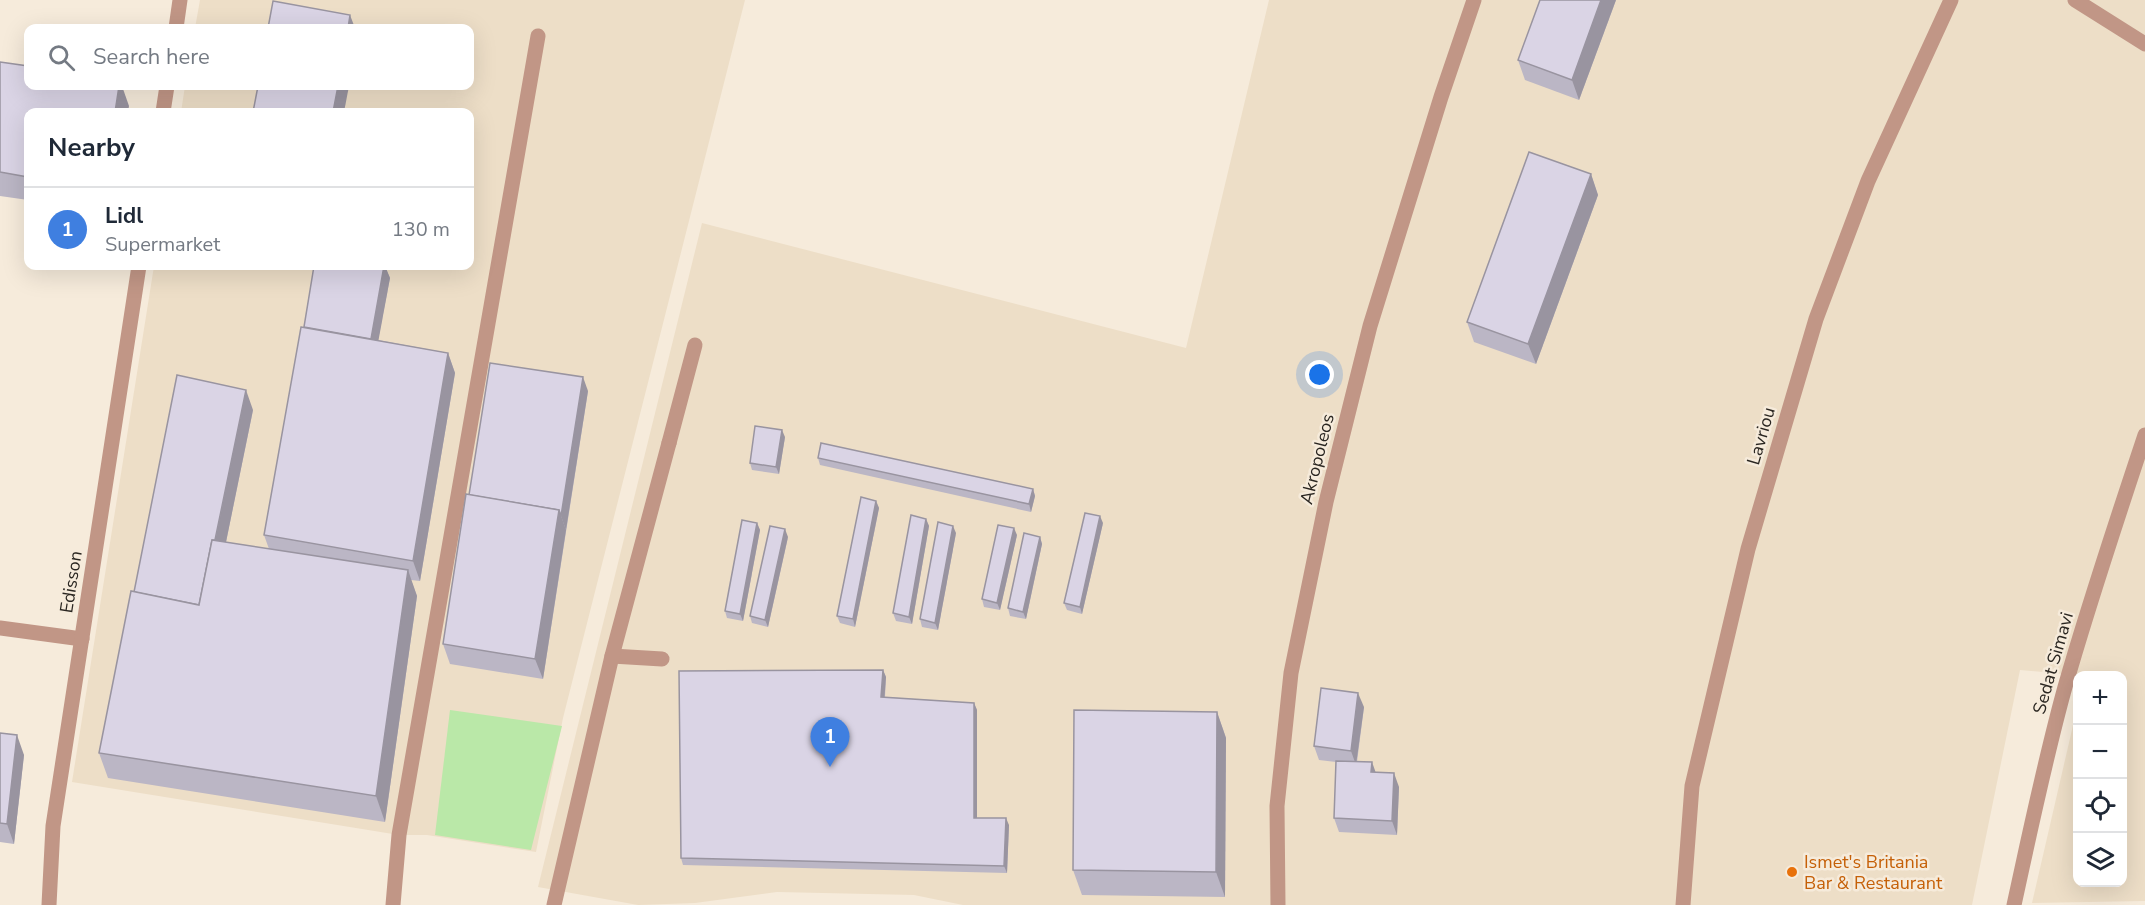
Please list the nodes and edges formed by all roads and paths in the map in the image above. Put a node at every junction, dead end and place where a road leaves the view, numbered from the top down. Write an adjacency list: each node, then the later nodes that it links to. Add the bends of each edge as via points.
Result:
1 (180, 0): 5 (street)
2 (1474, 0): 20 (street, Akropoleos, via 1370,326 1326,502 1291,673 1277,806)
3 (1951, 0): 21 (street, Lavriou, via 1868,181 1812,331 1748,549 1692,786)
4 (2075, 0): 7 (street)
5 (177, 24)
6 (538, 36): 18 (street, via 401,823)
7 (2145, 44)
8 (166, 90): 9 (street)
9 (164, 108)
10 (138, 270): 14 (street, Edisson)
11 (695, 345): 15 (street)
12 (2145, 435): 22 (street, Sedat Simavi, via 2065,689)
13 (0, 628): 14 (street)
14 (82, 639): 17 (street, Edisson, via 53,826)
15 (612, 656): 16 (street); 19 (street)
16 (662, 660)
17 (49, 905)
18 (393, 905)
19 (554, 905)
20 (1278, 905)
21 (1683, 905)
22 (2014, 905)

